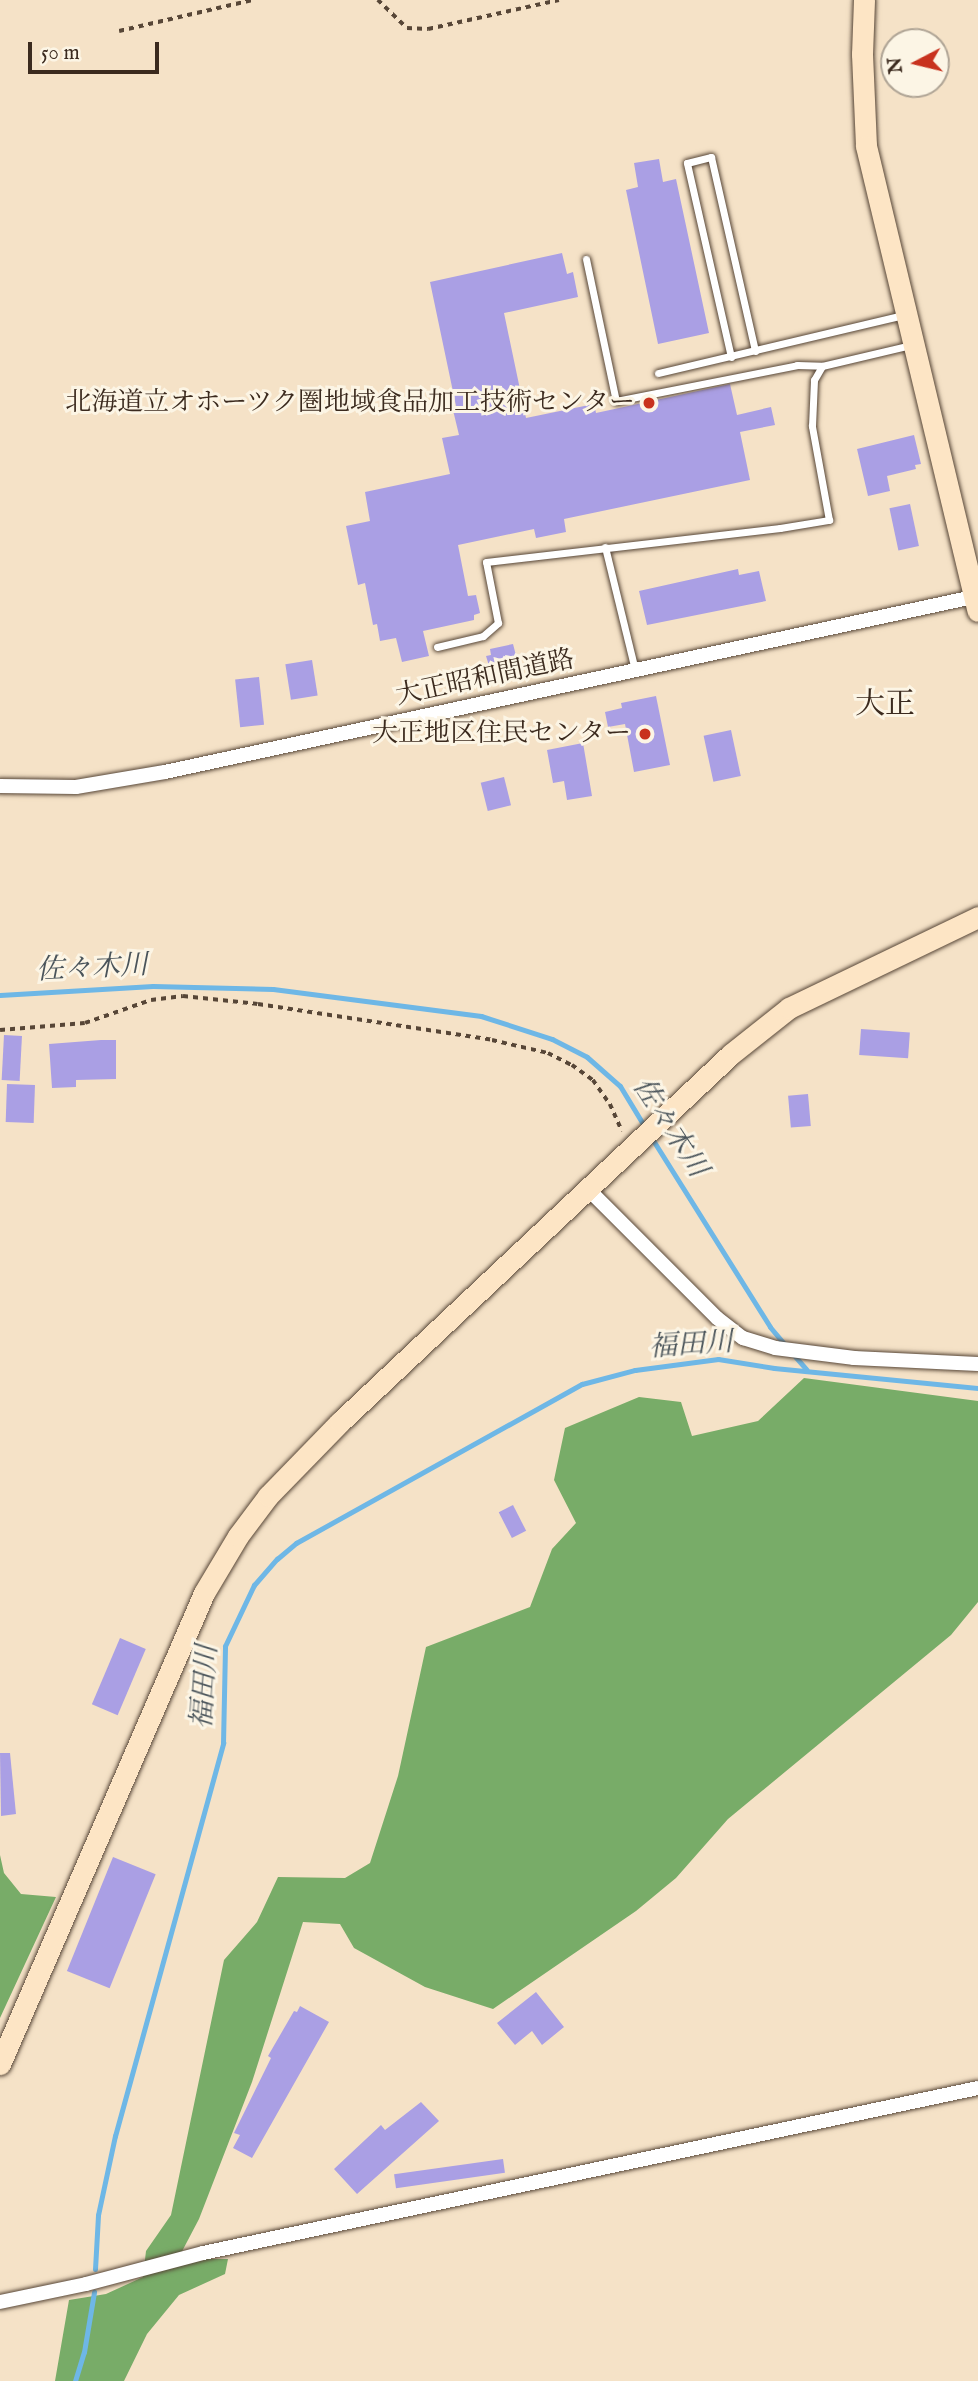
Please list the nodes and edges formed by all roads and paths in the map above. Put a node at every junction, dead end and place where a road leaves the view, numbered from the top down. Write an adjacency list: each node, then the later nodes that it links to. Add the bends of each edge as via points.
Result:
1 (252, 0): 5 (path)
2 (378, 0): 3 (path, via 407,28 428,29)
3 (559, 0)
4 (864, 0): 7 (street, via 866,146)
5 (119, 31)
6 (586, 259): 11 (lane, via 616,401 797,365)
7 (907, 314): 8 (street); 9 (lane)
8 (915, 344): 11 (lane); 14 (street)
9 (755, 351): 10 (lane); 10 (lane, via 711,157 687,163)
10 (731, 357): 12 (lane)
11 (822, 366): 13 (lane, via 814,380 812,426 829,520)
12 (658, 373)
13 (605, 547): 15 (lane, via 486,562 498,623 483,636); 16 (lane)
14 (977, 602): 16 (street, 大正昭和間道路)
15 (436, 647)
16 (635, 670): 17 (street, 大正昭和間道路, via 165,772 76,787)
17 (0, 786)
18 (978, 917): 20 (street, via 789,1008 731,1054)
19 (0, 1030): 20 (path, via 85,1023 151,1000 183,996 492,1040 548,1053 593,1080)
20 (633, 1145): 21 (street)
21 (587, 1188): 22 (street, via 743,1338 801,1352); 23 (street, via 340,1422 268,1496 239,1536 204,1593)
22 (978, 1364)
23 (0, 2064)
24 (978, 2088): 25 (street, via 203,2253)
25 (0, 2302)

